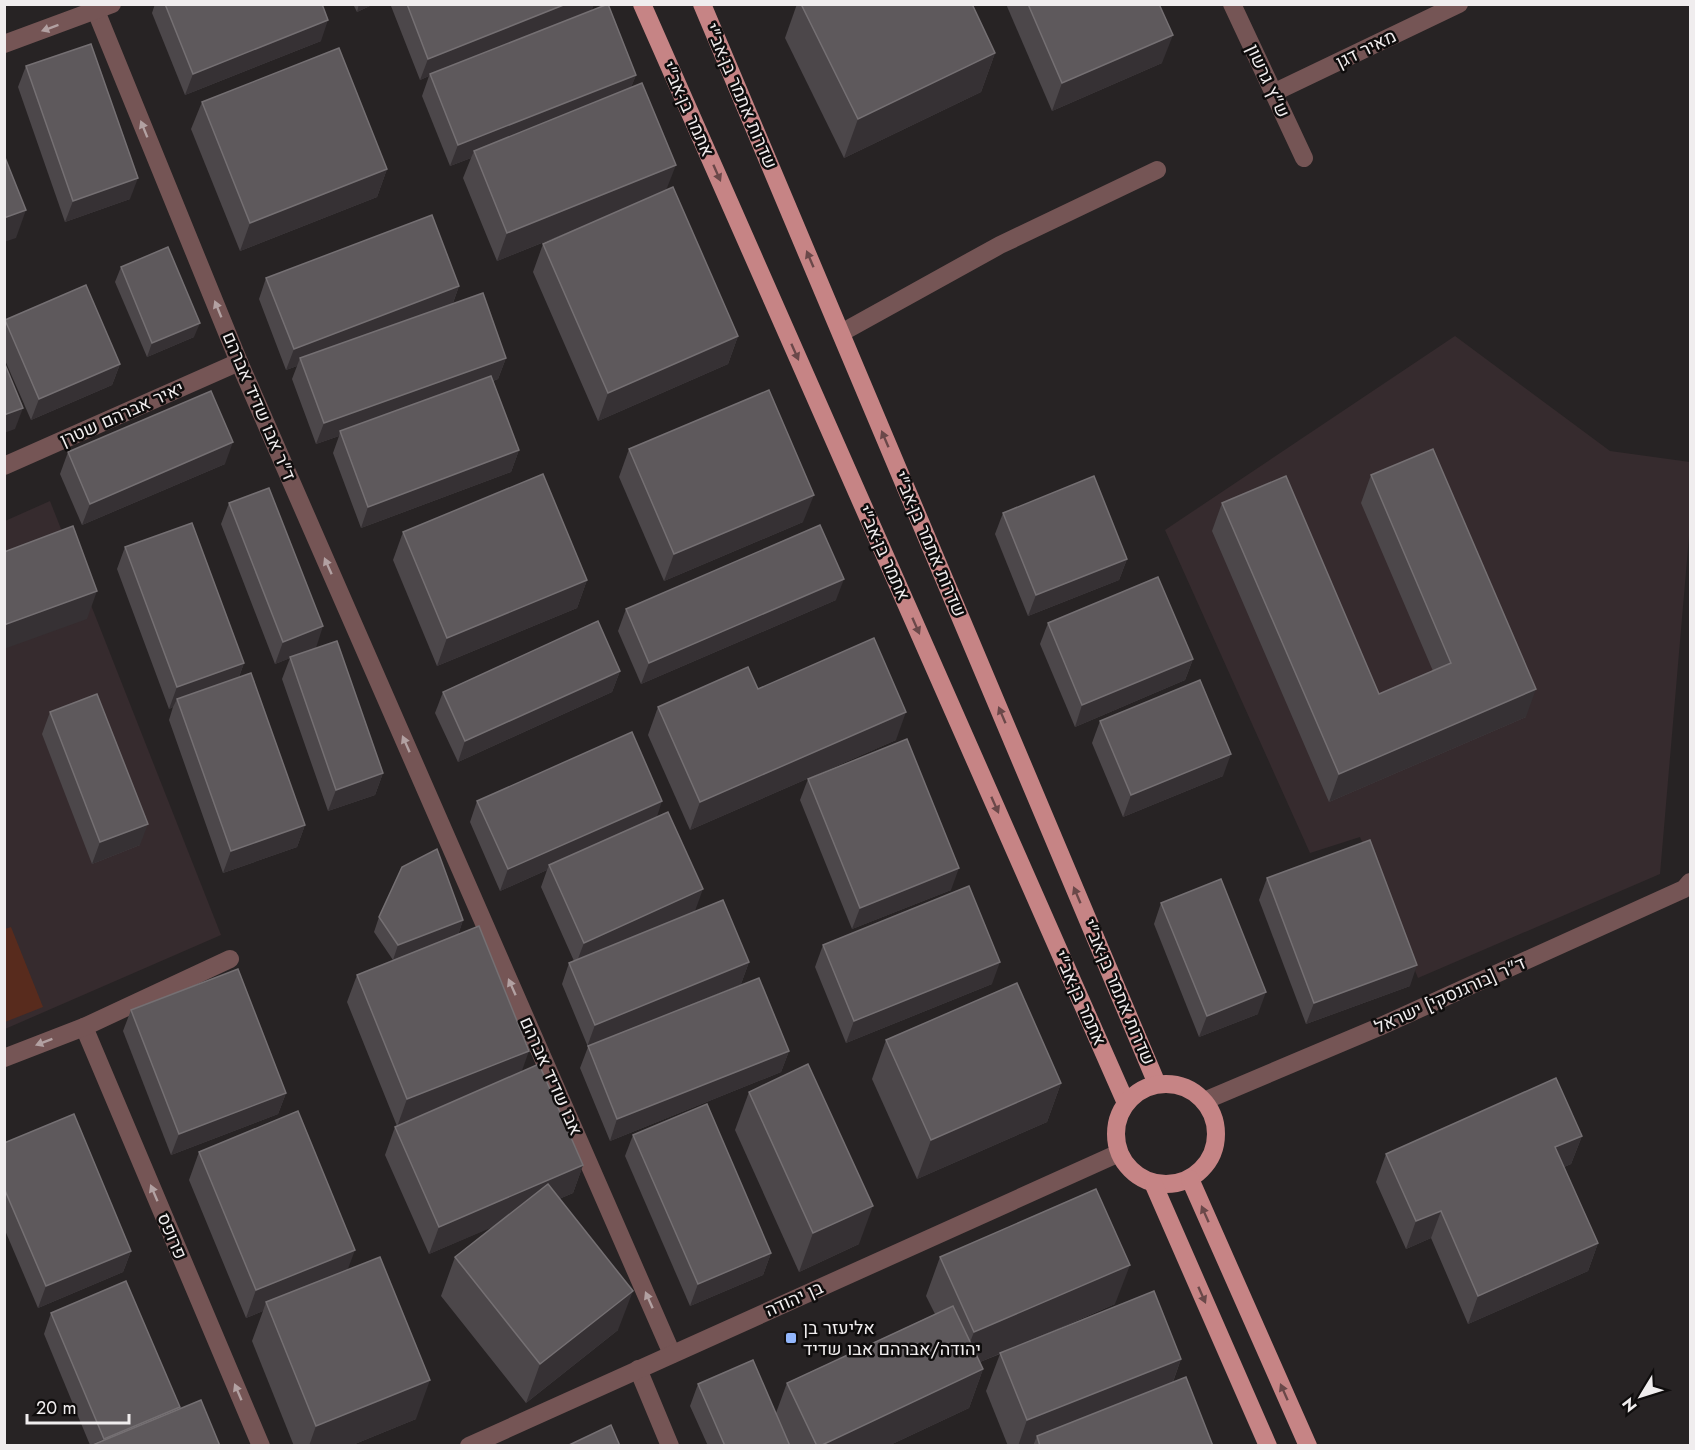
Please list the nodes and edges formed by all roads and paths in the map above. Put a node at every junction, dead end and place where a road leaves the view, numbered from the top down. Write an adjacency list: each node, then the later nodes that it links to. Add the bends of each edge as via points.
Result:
1 (642, 4): 20 (main road, אתמר בן-אב"י, one-way to 20)
2 (702, 4): 10 (main road, שדרות אתמר בן-אב"י, one-way to 2)
3 (1232, 4): 7 (street, ש"ץ גרשון)
4 (1459, 4): 7 (street, מאיר דגן)
5 (104, 8): 6 (street, one-way to 6); 11 (street, ד"ר אבו שדיד אברהם, one-way to 5)
6 (4, 44)
7 (1273, 93): 8 (street, ש"ץ גרשון)
8 (1304, 158)
9 (1157, 170): 10 (street, via 1000,245)
10 (841, 333): 18 (main road, שדרות אתמר בן-אב"י, one-way to 10)
11 (239, 362): 12 (street, יאיר אברהם שטרן); 13 (street, ד"ר אבו שדיד אברהם, one-way to 11)
12 (4, 466)
13 (430, 798): 24 (street, אבו שדיד אברהם, one-way to 13)
14 (1690, 882): 19 (street, ד"ר [בורגנסקי] ישראל, via 1684,889 1379,1027)
15 (230, 959): 16 (street)
16 (84, 1027): 17 (street, one-way to 17); 26 (street, פרופס, one-way to 16)
17 (4, 1058)
18 (1157, 1084): 19 (main road, via 1189,1089); 20 (main road)
19 (1204, 1101): 22 (main road, via 1217,1133 1215,1149 1205,1167)
20 (1126, 1103): 21 (main road, via 1115,1137)
21 (1119, 1153): 23 (main road, via 1130,1170); 24 (street, בן יהודה)
22 (1190, 1179): 23 (main road, via 1176,1184); 30 (main road, one-way to 22)
23 (1153, 1183): 29 (main road, one-way to 29)
24 (672, 1354): 25 (street, בן יהודה)
25 (638, 1369): 27 (street, בן יהודה); 28 (street)
26 (261, 1446)
27 (469, 1446)
28 (670, 1446)
29 (1268, 1446)
30 (1308, 1446)

